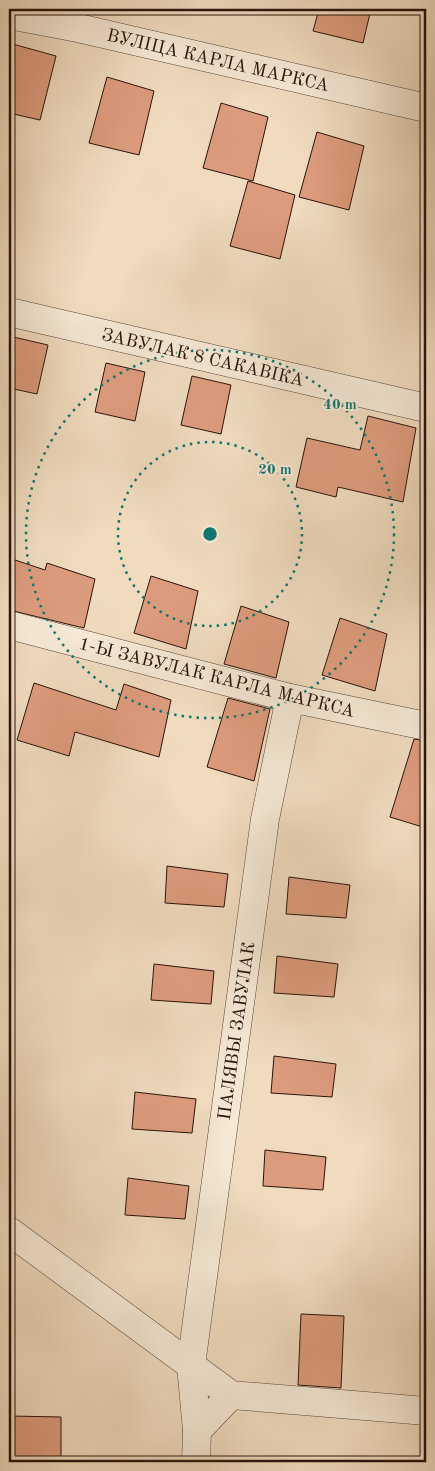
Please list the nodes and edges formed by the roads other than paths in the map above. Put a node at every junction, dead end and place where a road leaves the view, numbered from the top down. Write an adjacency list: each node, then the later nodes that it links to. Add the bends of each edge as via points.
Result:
1 (9, 14): 2 (street, ВУЛІЦА КАРЛА МАРКСА)
2 (426, 108)
3 (9, 312): 4 (street, ЗАВУЛАК 8 САКАВІКА)
4 (426, 408)
5 (9, 625): 6 (street, 1-Ы ЗАВУЛАК КАРЛА МАРКСА)
6 (290, 698): 7 (street, 1-Ы ЗАВУЛАК КАРЛА МАРКСА); 9 (street, ПАЛЯВЫ ЗАВУЛАК, via 265,819)
7 (426, 726)
8 (9, 1231): 9 (street)
9 (191, 1365): 10 (street); 12 (street, ПАЛЯВЫ ЗАВУЛАК)
10 (231, 1395): 11 (street); 12 (street)
11 (426, 1410)
12 (197, 1431): 13 (street, ПАЛЯВЫ ЗАВУЛАК)
13 (196, 1462)

